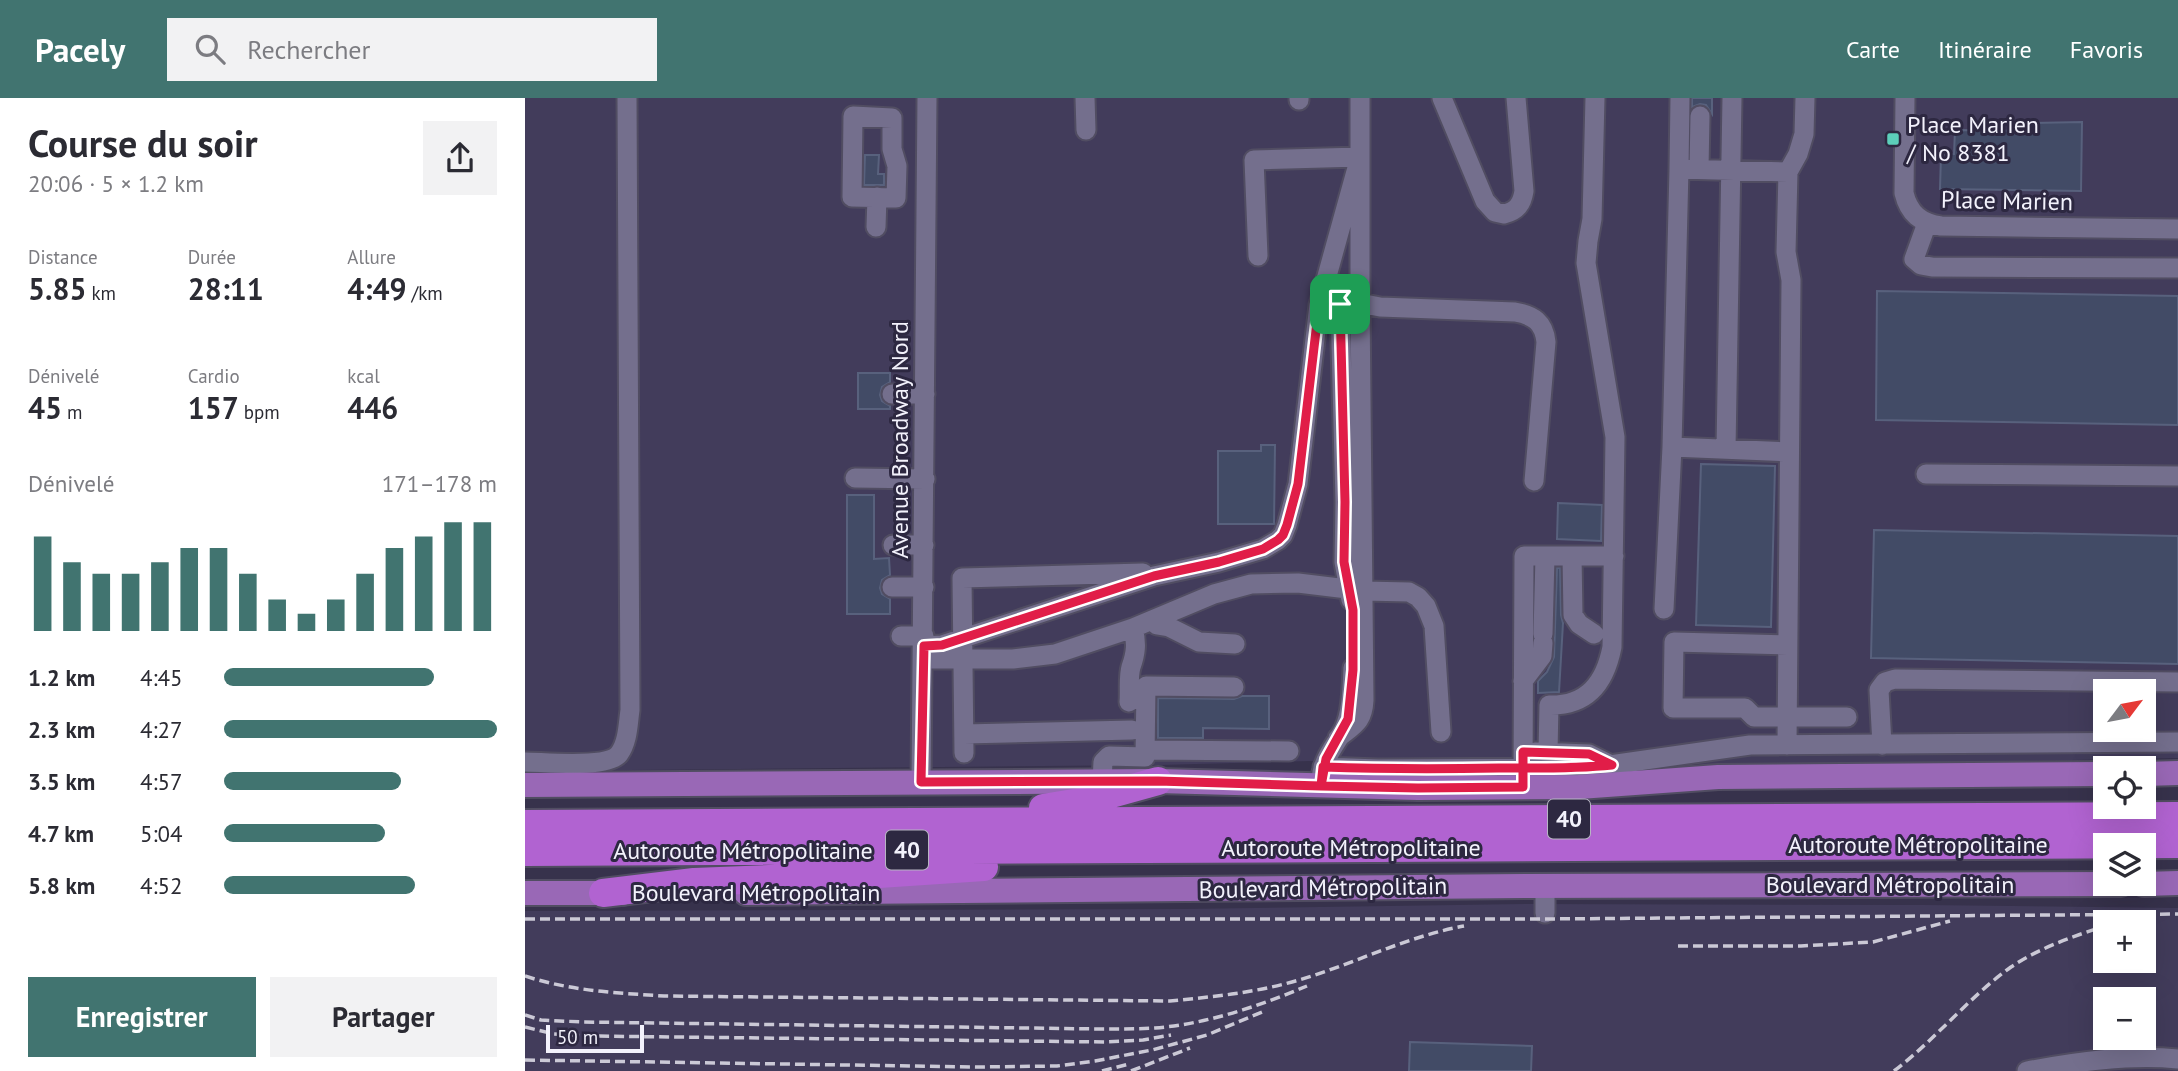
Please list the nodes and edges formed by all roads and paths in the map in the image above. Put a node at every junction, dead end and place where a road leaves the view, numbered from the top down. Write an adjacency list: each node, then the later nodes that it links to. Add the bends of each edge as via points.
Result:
1 (627, 98): 75 (street, via 628,727 619,753 609,760)
2 (927, 98): 17 (street, Avenue Broadway Nord)
3 (1085, 98): 14 (street)
4 (1360, 98): 15 (street)
5 (1442, 98): 6 (street, via 1485,201 1504,214 1517,208 1524,191)
6 (1517, 98)
7 (1595, 98): 44 (street, via 1592,219 1586,263 1615,437)
8 (1680, 98): 18 (street)
9 (1731, 98): 19 (street)
10 (1805, 98): 20 (street, via 1804,134)
11 (1905, 98): 22 (street, Place Marien, via 1904,194 1913,213)
12 (871, 107): 16 (street, via 893,118 892,149); 21 (street, via 853,116 852,197)
13 (1700, 116): 18 (street)
14 (1086, 130)
15 (1360, 157): 25 (street, via 1254,160); 27 (street); 29 (street)
16 (897, 166): 17 (street); 21 (street, via 896,198)
17 (927, 166): 31 (street, Avenue Broadway Nord)
18 (1689, 169): 19 (street); 32 (street)
19 (1731, 170): 20 (street); 33 (street)
20 (1788, 172): 34 (street)
21 (877, 197): 23 (street)
22 (1927, 223): 24 (street, Place Marien); 26 (street, via 1916,252 1920,265)
23 (876, 227)
24 (2178, 229)
25 (1258, 256)
26 (2178, 268)
27 (1360, 303): 28 (street); 39 (street, via 1525,314 1542,325 1546,342); 48 (street)
28 (1340, 304): 29 (street); 48 (street, via 1344,562)
29 (1319, 305): 45 (street, via 1298,484 1283,535 1263,549)
30 (892, 394): 31 (street)
31 (925, 394): 38 (street, Avenue Broadway Nord)
32 (1672, 447): 33 (street); 49 (street)
33 (1725, 449): 34 (street)
34 (1789, 452): 56 (street)
35 (1926, 474): 36 (street)
36 (2178, 476)
37 (855, 478): 38 (street)
38 (925, 479): 41 (street, Avenue Broadway Nord)
39 (1534, 481)
40 (893, 545): 41 (street)
41 (924, 545): 47 (street, Avenue Broadway Nord)
42 (1545, 556): 43 (street); 59 (street, via 1542,656); 59 (street, via 1524,556)
43 (1572, 556): 44 (street); 52 (street, via 1573,615)
44 (1614, 556): 66 (street, via 1612,647 1606,669 1585,696 1569,704 1549,705)
45 (1171, 572): 54 (street); 54 (street, via 962,578)
46 (893, 587): 47 (street)
47 (924, 587): 57 (street, Avenue Broadway Nord)
48 (1357, 590): 50 (street, via 1298,583 1251,584); 68 (street, via 1409,592 1431,614); 81 (street, via 1363,711 1358,722 1338,738)
49 (1664, 609)
50 (1152, 620): 51 (street); 55 (street, via 1199,642)
51 (1133, 628): 58 (street, via 1045,656); 62 (street, via 1137,644 1130,668)
52 (1594, 634)
53 (901, 636): 57 (street)
54 (962, 637): 57 (street); 58 (street)
55 (1235, 644)
56 (1787, 645): 63 (street); 63 (street, via 1674,642 1673,708 1745,708 1753,717)
57 (924, 647): 58 (street); 84 (street, Avenue Broadway Nord)
58 (962, 659): 67 (street, via 964,743)
59 (1523, 681): 65 (street)
60 (2178, 682): 70 (street, via 1895,679 1879,690)
61 (1234, 687): 72 (street, via 1146,686)
62 (1129, 702)
63 (1787, 717): 64 (street); 71 (street)
64 (1847, 717)
65 (1523, 718): 66 (street); 77 (street)
66 (1548, 718): 74 (street)
67 (1132, 730)
68 (1441, 732)
69 (2178, 742): 70 (street)
70 (1882, 744): 71 (street)
71 (1787, 745): 76 (street, via 1733,747)
72 (1145, 750): 73 (street); 82 (street, via 1145,757 1109,756 1101,766)
73 (1289, 751)
74 (1548, 752): 76 (street, via 1589,754); 77 (street)
75 (525, 762)
76 (1612, 765): 77 (street)
77 (1523, 769): 78 (main road, via 1614,785 1718,776); 81 (main road, via 1418,788)
78 (2093, 774)
79 (2156, 774): 80 (main road)
80 (2178, 774)
81 (1322, 776): 83 (main road)
82 (1102, 781): 83 (main road); 84 (main road)
83 (1158, 781): 87 (highway, via 1086,801)
84 (921, 782): 85 (main road)
85 (525, 785)
86 (2178, 816): 87 (highway, Autoroute Métropolitaine / 40)
87 (961, 822): 88 (highway, Autoroute Métropolitaine / 40)
88 (525, 824)
89 (2178, 844): 90 (highway, Autoroute Métropolitaine / 40)
90 (1289, 848): 91 (highway, Autoroute Métropolitaine / 40); 97 (highway, via 704,881)
91 (525, 852)
92 (2178, 883): 94 (main road)
93 (2093, 884): 95 (main road, Boulevard Métropolitain)
94 (2156, 884)
95 (1545, 886): 97 (main road, Boulevard Métropolitain); 98 (street)
96 (525, 893): 97 (main road, Boulevard Métropolitain)
97 (603, 893)
98 (1545, 913)
99 (2178, 1059): 100 (street)
100 (2068, 1065): 101 (street); 102 (street)
101 (2178, 1066)
102 (2027, 1071)

